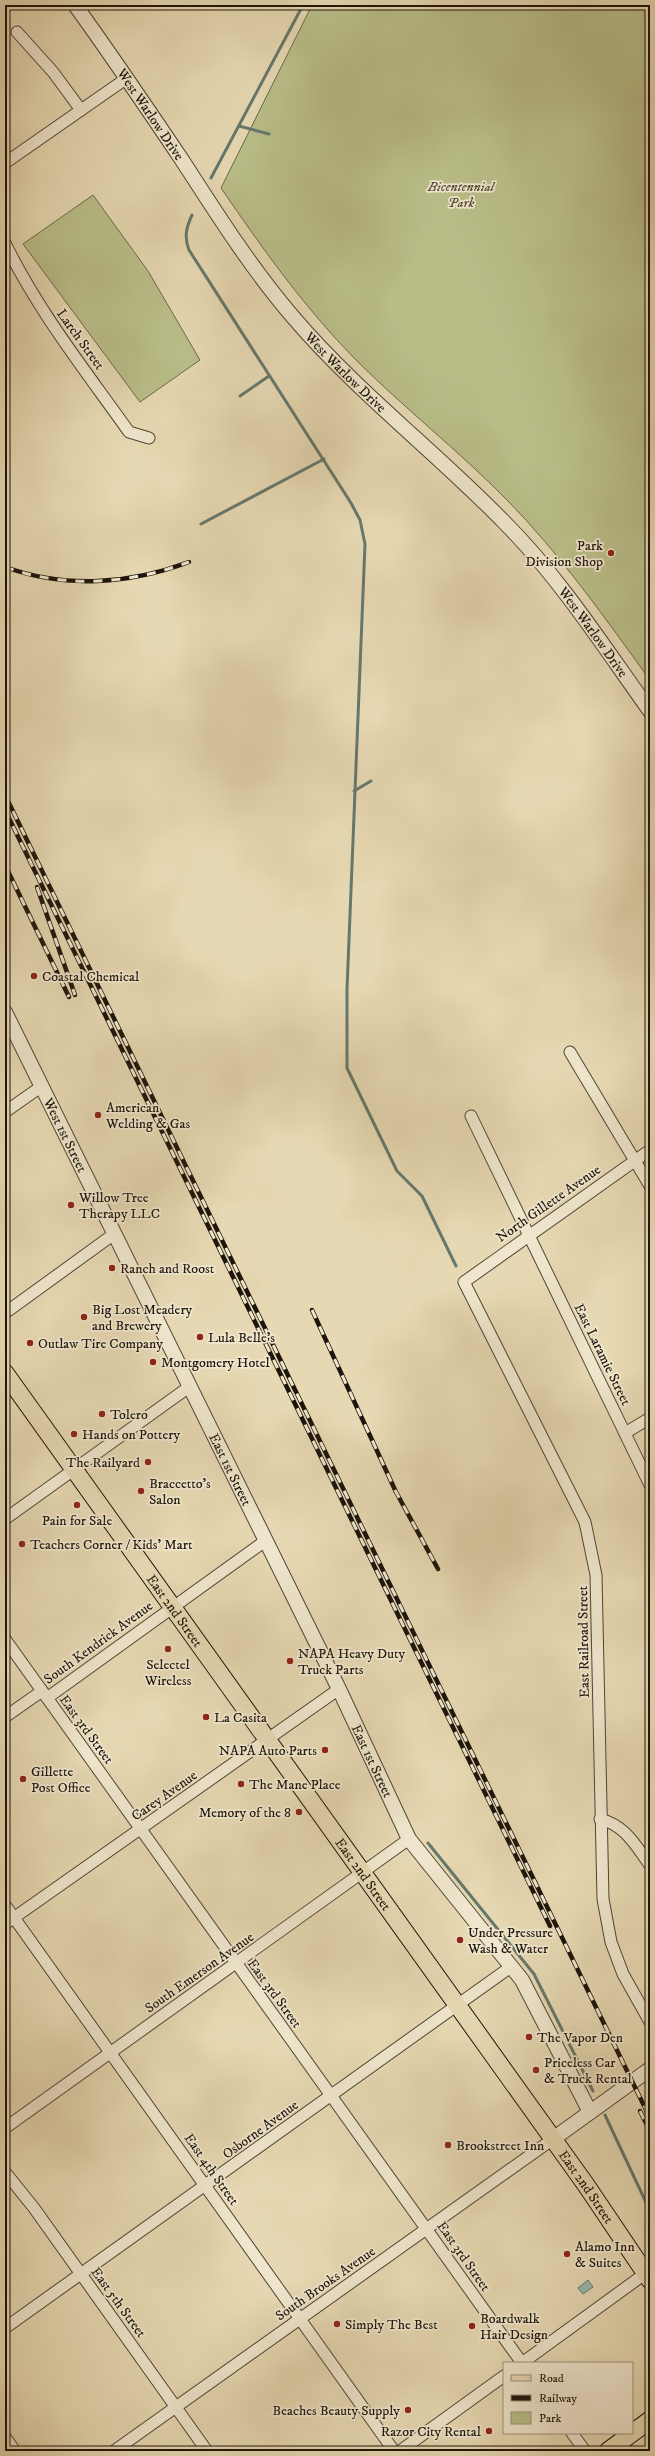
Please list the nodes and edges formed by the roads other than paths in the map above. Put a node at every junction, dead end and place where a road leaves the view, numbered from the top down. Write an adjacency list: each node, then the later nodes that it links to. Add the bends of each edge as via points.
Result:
1 (75, 5): 3 (street, West Warlow Drive)
2 (17, 32): 4 (street, via 53,72)
3 (127, 78): 4 (street); 8 (street, West Warlow Drive, via 238,246 268,286 324,352 509,527 548,572)
4 (81, 110): 5 (street)
5 (7, 158)
6 (5, 243): 7 (street, Larch Street, via 23,281 42,310 130,432)
7 (149, 438)
8 (650, 711)
9 (5, 1012): 11 (street, West 1st Street)
10 (570, 1052): 15 (street)
11 (42, 1086): 12 (street); 17 (street, West 1st Street)
12 (5, 1112)
13 (471, 1116): 18 (street, East Laramie Street)
14 (650, 1150): 15 (street, North Gillette Avenue)
15 (635, 1160): 16 (street); 18 (street, North Gillette Avenue)
16 (650, 1186)
17 (114, 1234): 20 (street); 22 (street, West 1st Street)
18 (529, 1236): 19 (street, North Gillette Avenue); 24 (street, East Laramie Street)
19 (464, 1282): 35 (street, East Railroad Street, via 585,1522 596,1575)
20 (5, 1313)
21 (5, 1374): 25 (main road, East 2nd Street)
22 (190, 1387): 25 (street); 28 (street, East 1st Street)
23 (650, 1418): 24 (street)
24 (626, 1433): 26 (street, East Laramie Street)
25 (74, 1469): 27 (street); 29 (main road, East 2nd Street)
26 (650, 1485)
27 (5, 1519)
28 (265, 1541): 29 (street, South Kendrick Avenue); 31 (street, East 1st Street)
29 (172, 1606): 32 (street, South Kendrick Avenue); 34 (main road, East 2nd Street)
30 (5, 1639): 32 (street, East 3rd Street)
31 (339, 1689): 34 (street, Carey Avenue); 37 (street, East 1st Street)
32 (44, 1694): 33 (street, South Kendrick Avenue); 36 (street, East 3rd Street)
33 (5, 1717)
34 (268, 1740): 36 (street, Carey Avenue); 39 (main road, East 2nd Street)
35 (600, 1819): 38 (street, via 612,1822 624,1830); 45 (street, East Railroad Street, via 603,1899 611,1942 623,1974)
36 (141, 1829): 41 (street, Carey Avenue); 42 (street, East 3rd Street)
37 (409, 1839): 39 (street, South Emerson Avenue); 43 (street, East 1st Street)
38 (650, 1865)
39 (363, 1873): 42 (street, South Emerson Avenue); 44 (main road, East 2nd Street)
40 (5, 1905): 41 (street, East 4th Street)
41 (10, 1921): 46 (street, East 4th Street)
42 (236, 1963): 46 (street, South Emerson Avenue); 48 (street, East 3rd Street)
43 (512, 1966): 44 (street, Osborne Avenue); 49 (street, East 1st Street, via 522,1980)
44 (457, 2006): 48 (street, Osborne Avenue); 51 (main road, East 2nd Street)
45 (650, 2022)
46 (110, 2053): 50 (street, South Emerson Avenue); 53 (street, East 4th Street)
47 (650, 2069): 49 (street)
48 (331, 2096): 53 (street, Osborne Avenue); 54 (street, East 3rd Street)
49 (590, 2112): 51 (street)
50 (5, 2128)
51 (553, 2139): 54 (street, South Brooks Avenue); 56 (main road, East 2nd Street)
52 (5, 2172): 55 (street, East 5th Street)
53 (206, 2186): 55 (street, Osborne Avenue); 57 (street, East 4th Street)
54 (426, 2229): 57 (street, South Brooks Avenue); 59 (street, East 3rd Street)
55 (81, 2274): 58 (street, Osborne Avenue); 62 (street, East 5th Street)
56 (648, 2277): 60 (street)
57 (300, 2319): 62 (street, South Brooks Avenue); 71 (street, East 4th Street)
58 (5, 2328)
59 (521, 2362)
60 (523, 2362)
61 (503, 2377): 72 (street)
62 (176, 2407): 69 (street, South Brooks Avenue); 70 (street, East 5th Street)
63 (650, 2420): 64 (main road)
64 (633, 2433)
65 (573, 2434): 73 (street)
66 (631, 2434): 74 (main road)
67 (5, 2437): 68 (street)
68 (15, 2451)
69 (114, 2451)
70 (207, 2451)
71 (394, 2451)
72 (400, 2451)
73 (585, 2451)
74 (608, 2451)

